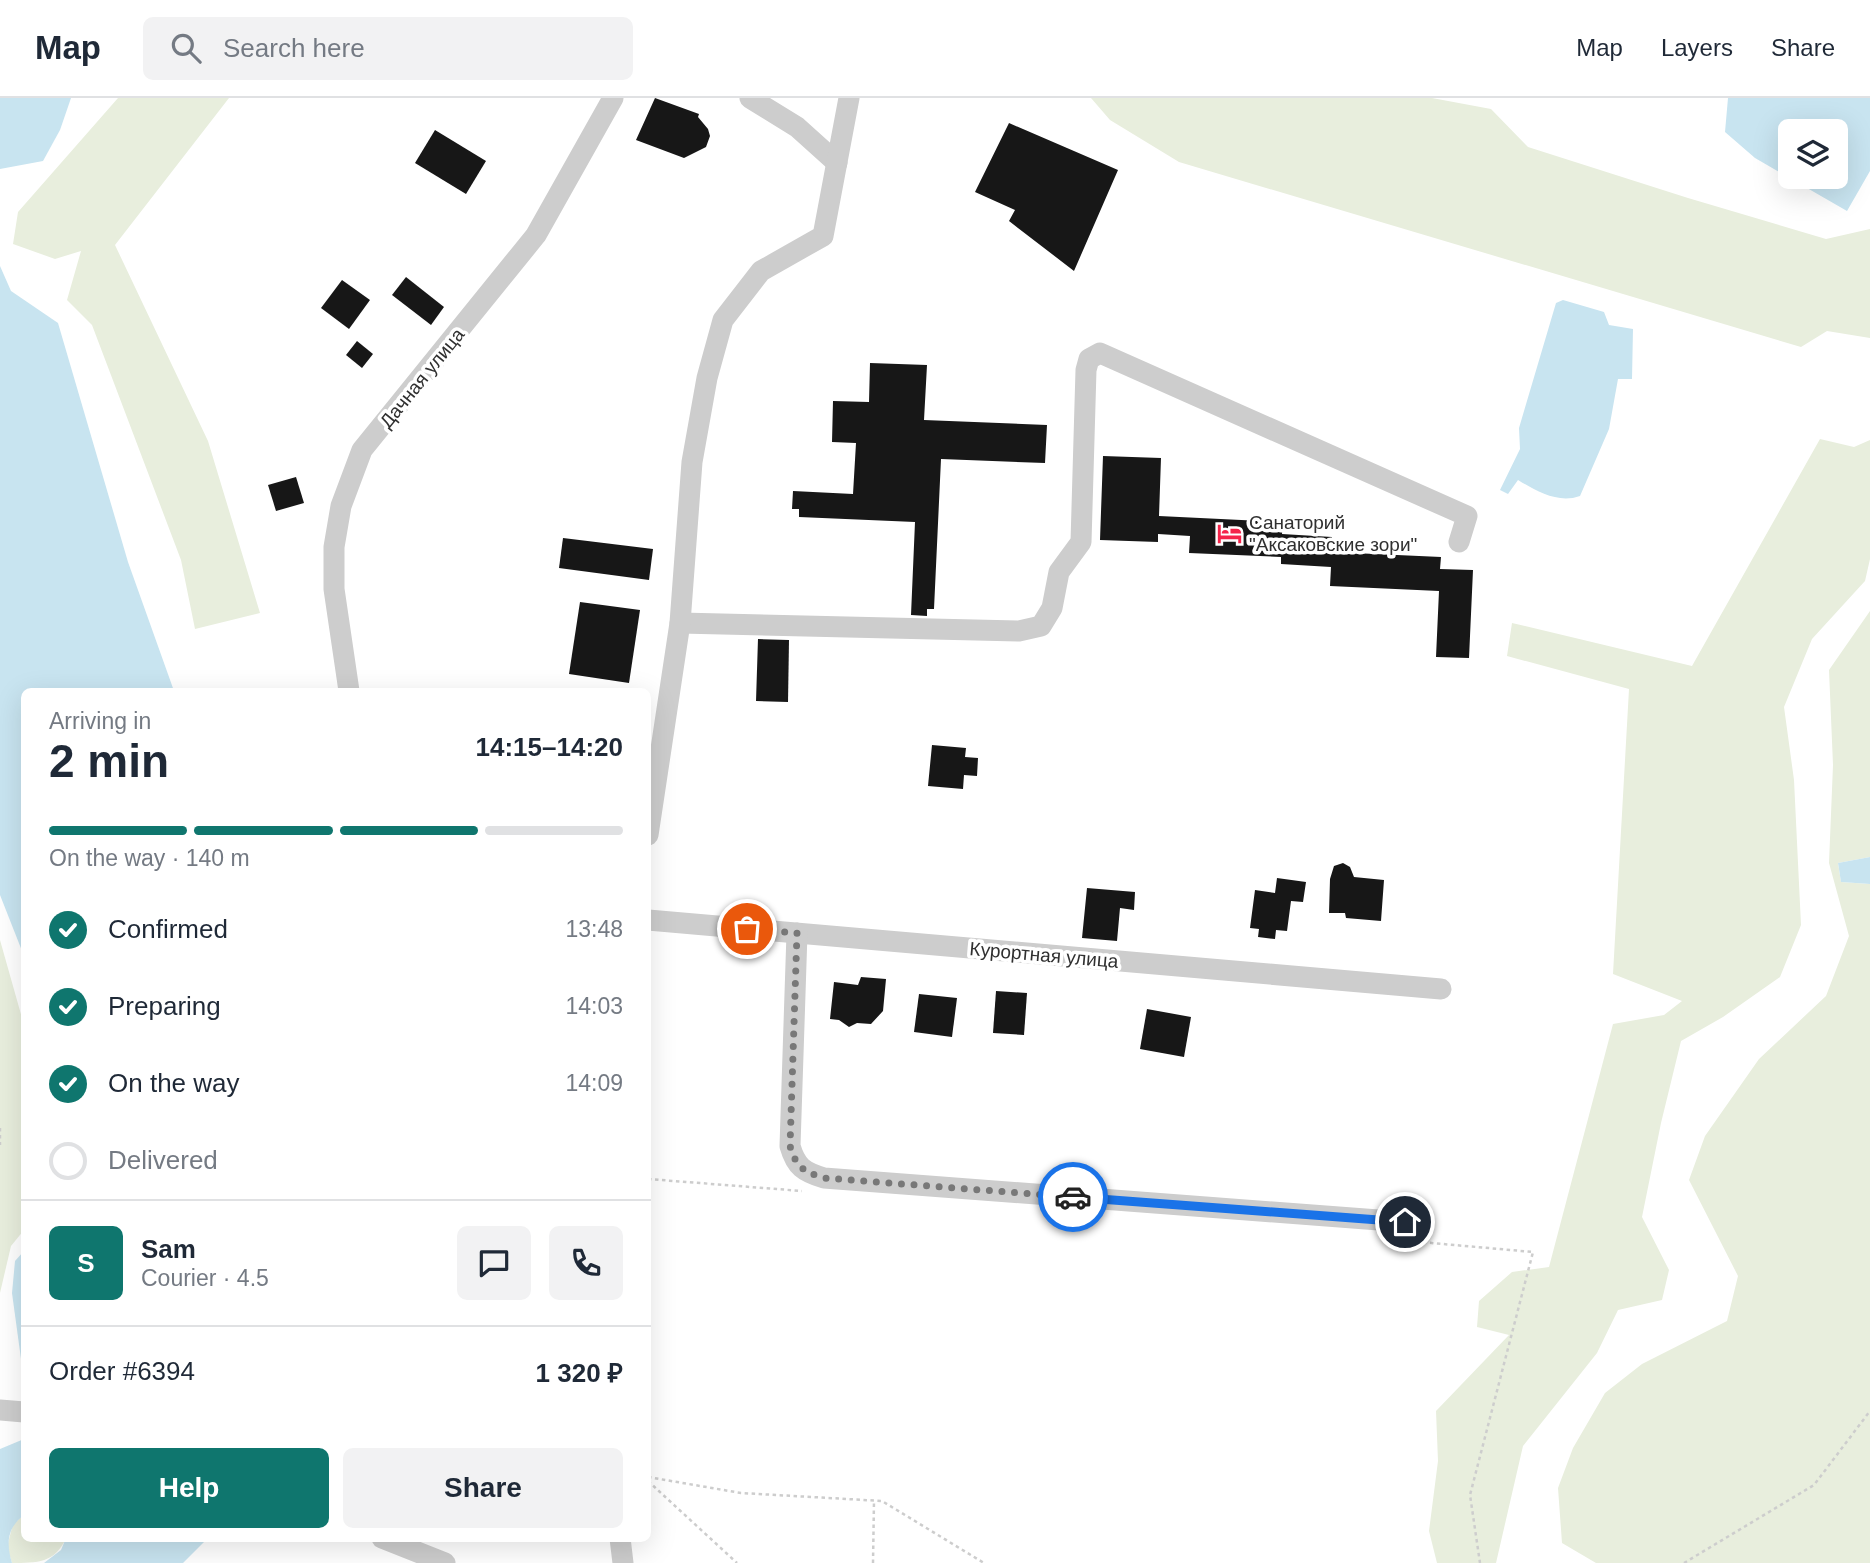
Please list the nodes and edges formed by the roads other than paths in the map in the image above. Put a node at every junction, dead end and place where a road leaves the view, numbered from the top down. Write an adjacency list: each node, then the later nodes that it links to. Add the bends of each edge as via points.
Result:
1 (613, 98): 7 (street, Дачная улица, via 537,235 362,450 341,506 334,547 334,589)
2 (750, 98): 4 (street, via 797,127)
3 (849, 98): 4 (street)
4 (837, 163): 6 (street, via 823,236 761,271 723,320 706,378 692,462)
5 (1459, 542): 6 (street, via 1467,516 1100,353 1089,359 1086,370 1082,542 1059,572 1052,608 1041,626 1019,631)
6 (680, 623): 8 (street)
7 (349, 688)
8 (651, 815)
9 (651, 920): 10 (street, Курортная улица)
10 (797, 933): 11 (street, Курортная улица); 12 (street, via 790,1146 794,1163 806,1173)
11 (1441, 989)
12 (1406, 1232)
13 (0, 1410): 14 (street)
14 (21, 1412)
15 (392, 1542): 17 (street)
16 (620, 1542): 18 (street)
17 (445, 1563)
18 (623, 1563)

